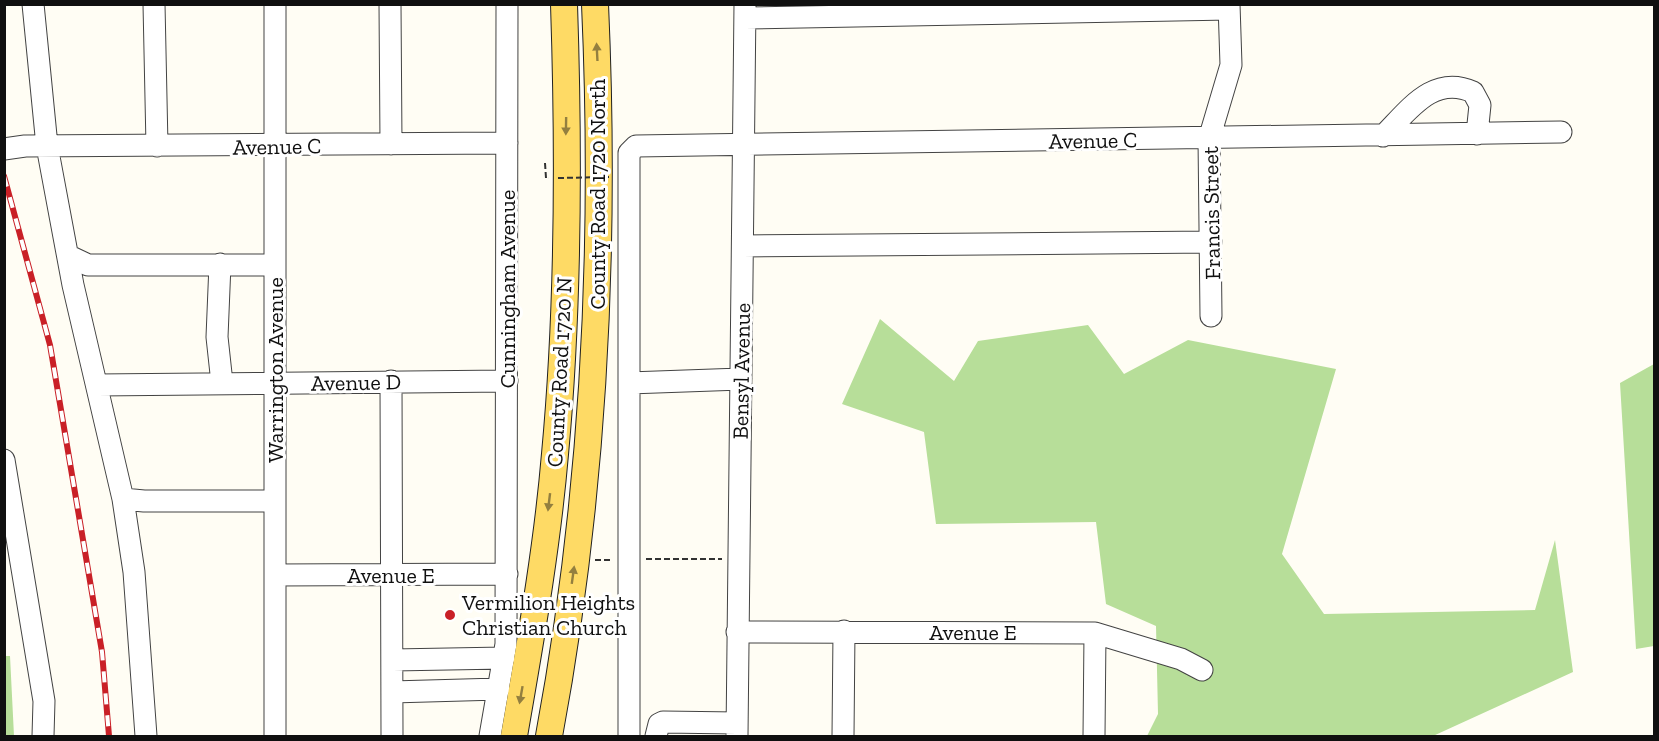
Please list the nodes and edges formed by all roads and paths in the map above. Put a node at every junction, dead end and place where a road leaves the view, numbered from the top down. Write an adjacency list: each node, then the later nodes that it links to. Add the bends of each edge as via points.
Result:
1 (33, 4): 19 (street)
2 (154, 4): 17 (street)
3 (275, 4): 18 (street, Warrington Avenue)
4 (390, 4): 15 (street)
5 (507, 4): 14 (street, Cunningham Avenue)
6 (564, 4): 61 (main road, County Road 1720 N, one-way to 61, via 565,291 555,453 537,601)
7 (595, 4): 37 (main road, County Road 1720 North, one-way to 7, via 601,124)
8 (1229, 7): 9 (street); 13 (street, Francis Street, via 1231,64)
9 (745, 11): 16 (street, Bensyl Avenue)
10 (1561, 132): 11 (street, Avenue C)
11 (1477, 134): 12 (street, Avenue C); 12 (street, via 1480,105 1473,92 1450,86 1432,90)
12 (1383, 135): 13 (street, Avenue C)
13 (1209, 139): 16 (street, Avenue C); 25 (street, Francis Street)
14 (507, 143): 15 (street, Avenue C); 33 (street, Cunningham Avenue)
15 (391, 144): 18 (street, Avenue C)
16 (745, 144): 26 (street, Bensyl Avenue); 35 (street, Avenue C, via 636,146 629,153)
17 (157, 146): 18 (street, Avenue C); 19 (street, Avenue C)
18 (276, 146): 29 (street, Warrington Avenue)
19 (47, 147): 20 (street, Avenue C); 27 (street)
20 (4, 149)
21 (545, 163): 23 (path)
22 (610, 177): 24 (path, bridge)
23 (546, 178)
24 (558, 178)
25 (1211, 242): 26 (street); 30 (street, Francis Street)
26 (743, 246): 31 (street, Bensyl Avenue)
27 (69, 256): 28 (street, via 88,265); 38 (street)
28 (220, 264): 29 (street); 36 (street, via 217,321)
29 (275, 265): 34 (street, Warrington Avenue)
30 (1211, 316)
31 (741, 379): 35 (street); 47 (street, Bensyl Avenue)
32 (391, 381): 33 (street, Avenue D); 34 (street, Avenue D); 46 (street)
33 (507, 381): 44 (street, Cunningham Avenue)
34 (276, 382): 36 (street, Avenue D); 41 (street, Warrington Avenue)
35 (629, 382): 63 (street)
36 (222, 383): 38 (street, Avenue D)
37 (593, 383): 62 (main road, County Road 1720 N, one-way to 37, via 576,560)
38 (97, 385): 40 (street)
39 (4, 460): 56 (street, via 44,701)
40 (123, 499): 41 (street); 57 (street, via 134,572)
41 (275, 501): 45 (street, Warrington Avenue)
42 (636, 560): 43 (path)
43 (724, 560)
44 (507, 574): 46 (street, Avenue E); 50 (street, Cunningham Avenue)
45 (275, 575): 46 (street, Avenue E); 58 (street, Warrington Avenue)
46 (393, 576): 51 (street)
47 (737, 632): 48 (street, Avenue E); 55 (street, Bensyl Avenue)
48 (844, 632): 49 (street, Avenue E); 65 (street)
49 (1095, 633): 52 (street, Avenue E, via 1181,659); 66 (street)
50 (504, 658): 51 (street); 53 (street, Cunningham Avenue)
51 (393, 660): 54 (street)
52 (1202, 670)
53 (499, 688): 54 (street); 60 (street, Cunningham Avenue)
54 (392, 692): 59 (street)
55 (737, 730): 64 (street, via 663,722)
56 (44, 736)
57 (146, 736)
58 (275, 736)
59 (392, 736)
60 (490, 736)
61 (514, 736)
62 (549, 736)
63 (629, 736)
64 (656, 736)
65 (843, 736)
66 (1094, 736)

